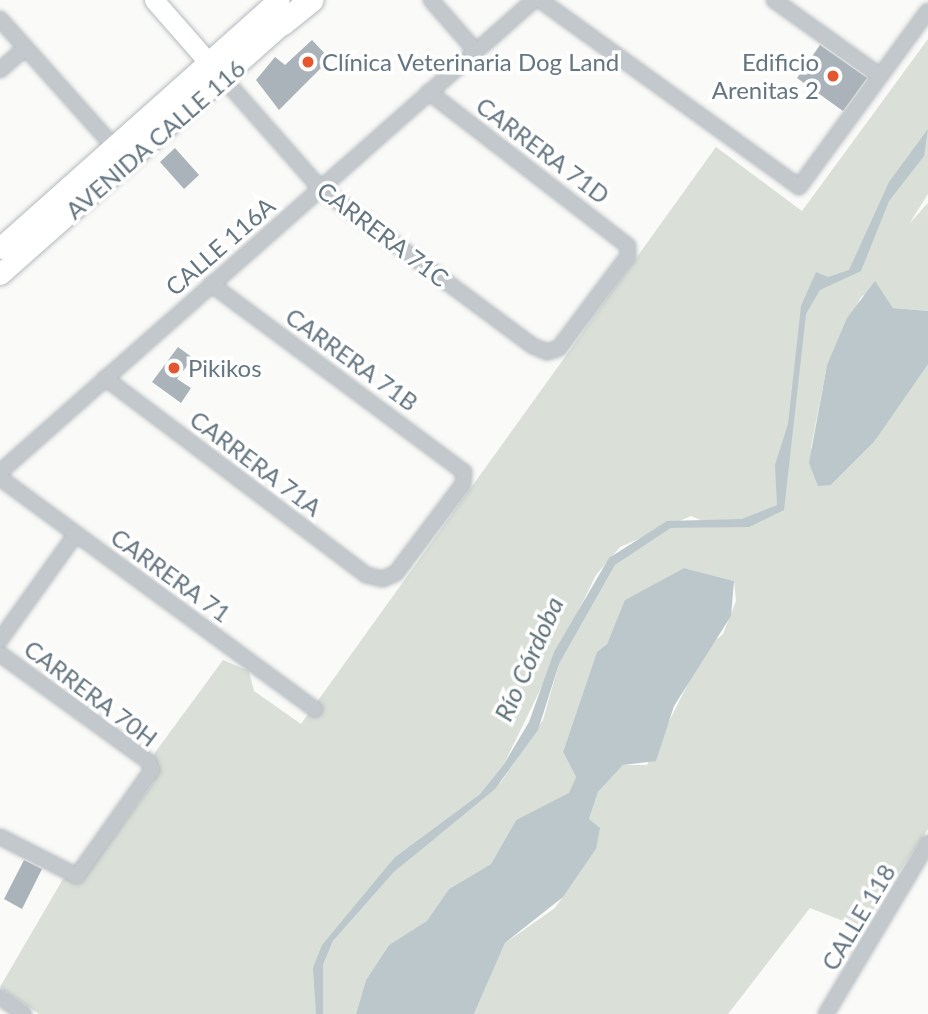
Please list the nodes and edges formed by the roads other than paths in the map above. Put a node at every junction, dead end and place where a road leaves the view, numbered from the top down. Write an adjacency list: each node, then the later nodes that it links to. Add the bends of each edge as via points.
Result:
1 (154, 0): 12 (street, CARRERA 71C)
2 (310, 0): 8 (highway)
3 (431, 0): 11 (street)
4 (534, 0): 11 (street, CALLE 116A)
5 (540, 0): 14 (street, via 799,187)
6 (775, 0): 14 (street)
7 (928, 11): 14 (street)
8 (280, 12): 12 (main road, AVENIDA CALLE 116); 15 (main road, AVENIDA CALLE 116)
9 (0, 19): 10 (street)
10 (25, 48): 13 (street); 17 (street)
11 (475, 50): 16 (street, CALLE 116A)
12 (209, 62): 15 (street, CARRERA 71C); 17 (main road, AVENIDA CALLE 116)
13 (0, 70)
14 (880, 76)
15 (224, 79): 18 (street, CARRERA 71C); 20 (main road, AVENIDA CALLE 116)
16 (429, 92): 18 (street, CALLE 116A); 22 (street, CARRERA 71D, via 628,246 628,256 559,348)
17 (114, 147): 19 (main road, AVENIDA CALLE 116)
18 (320, 188): 21 (street, CALLE 116A); 22 (street, CARRERA 71C)
19 (0, 248)
20 (0, 274)
21 (211, 284): 23 (street, CALLE 116A); 27 (street, CARRERA 71B, via 464,472 455,495 396,573)
22 (547, 352)
23 (105, 378): 24 (street, CALLE 116A); 27 (street, CARRERA 71A, via 366,575)
24 (0, 472)
25 (0, 478): 26 (street, CARRERA 71)
26 (76, 534): 28 (street); 30 (street, CARRERA 71)
27 (383, 579)
28 (0, 640)
29 (0, 654): 31 (street, CARRERA 70H, via 149,762 152,770 77,876)
30 (315, 709)
31 (0, 837)
32 (927, 846): 35 (street, CALLE 118)
33 (0, 997): 34 (street)
34 (24, 1014)
35 (826, 1014)

